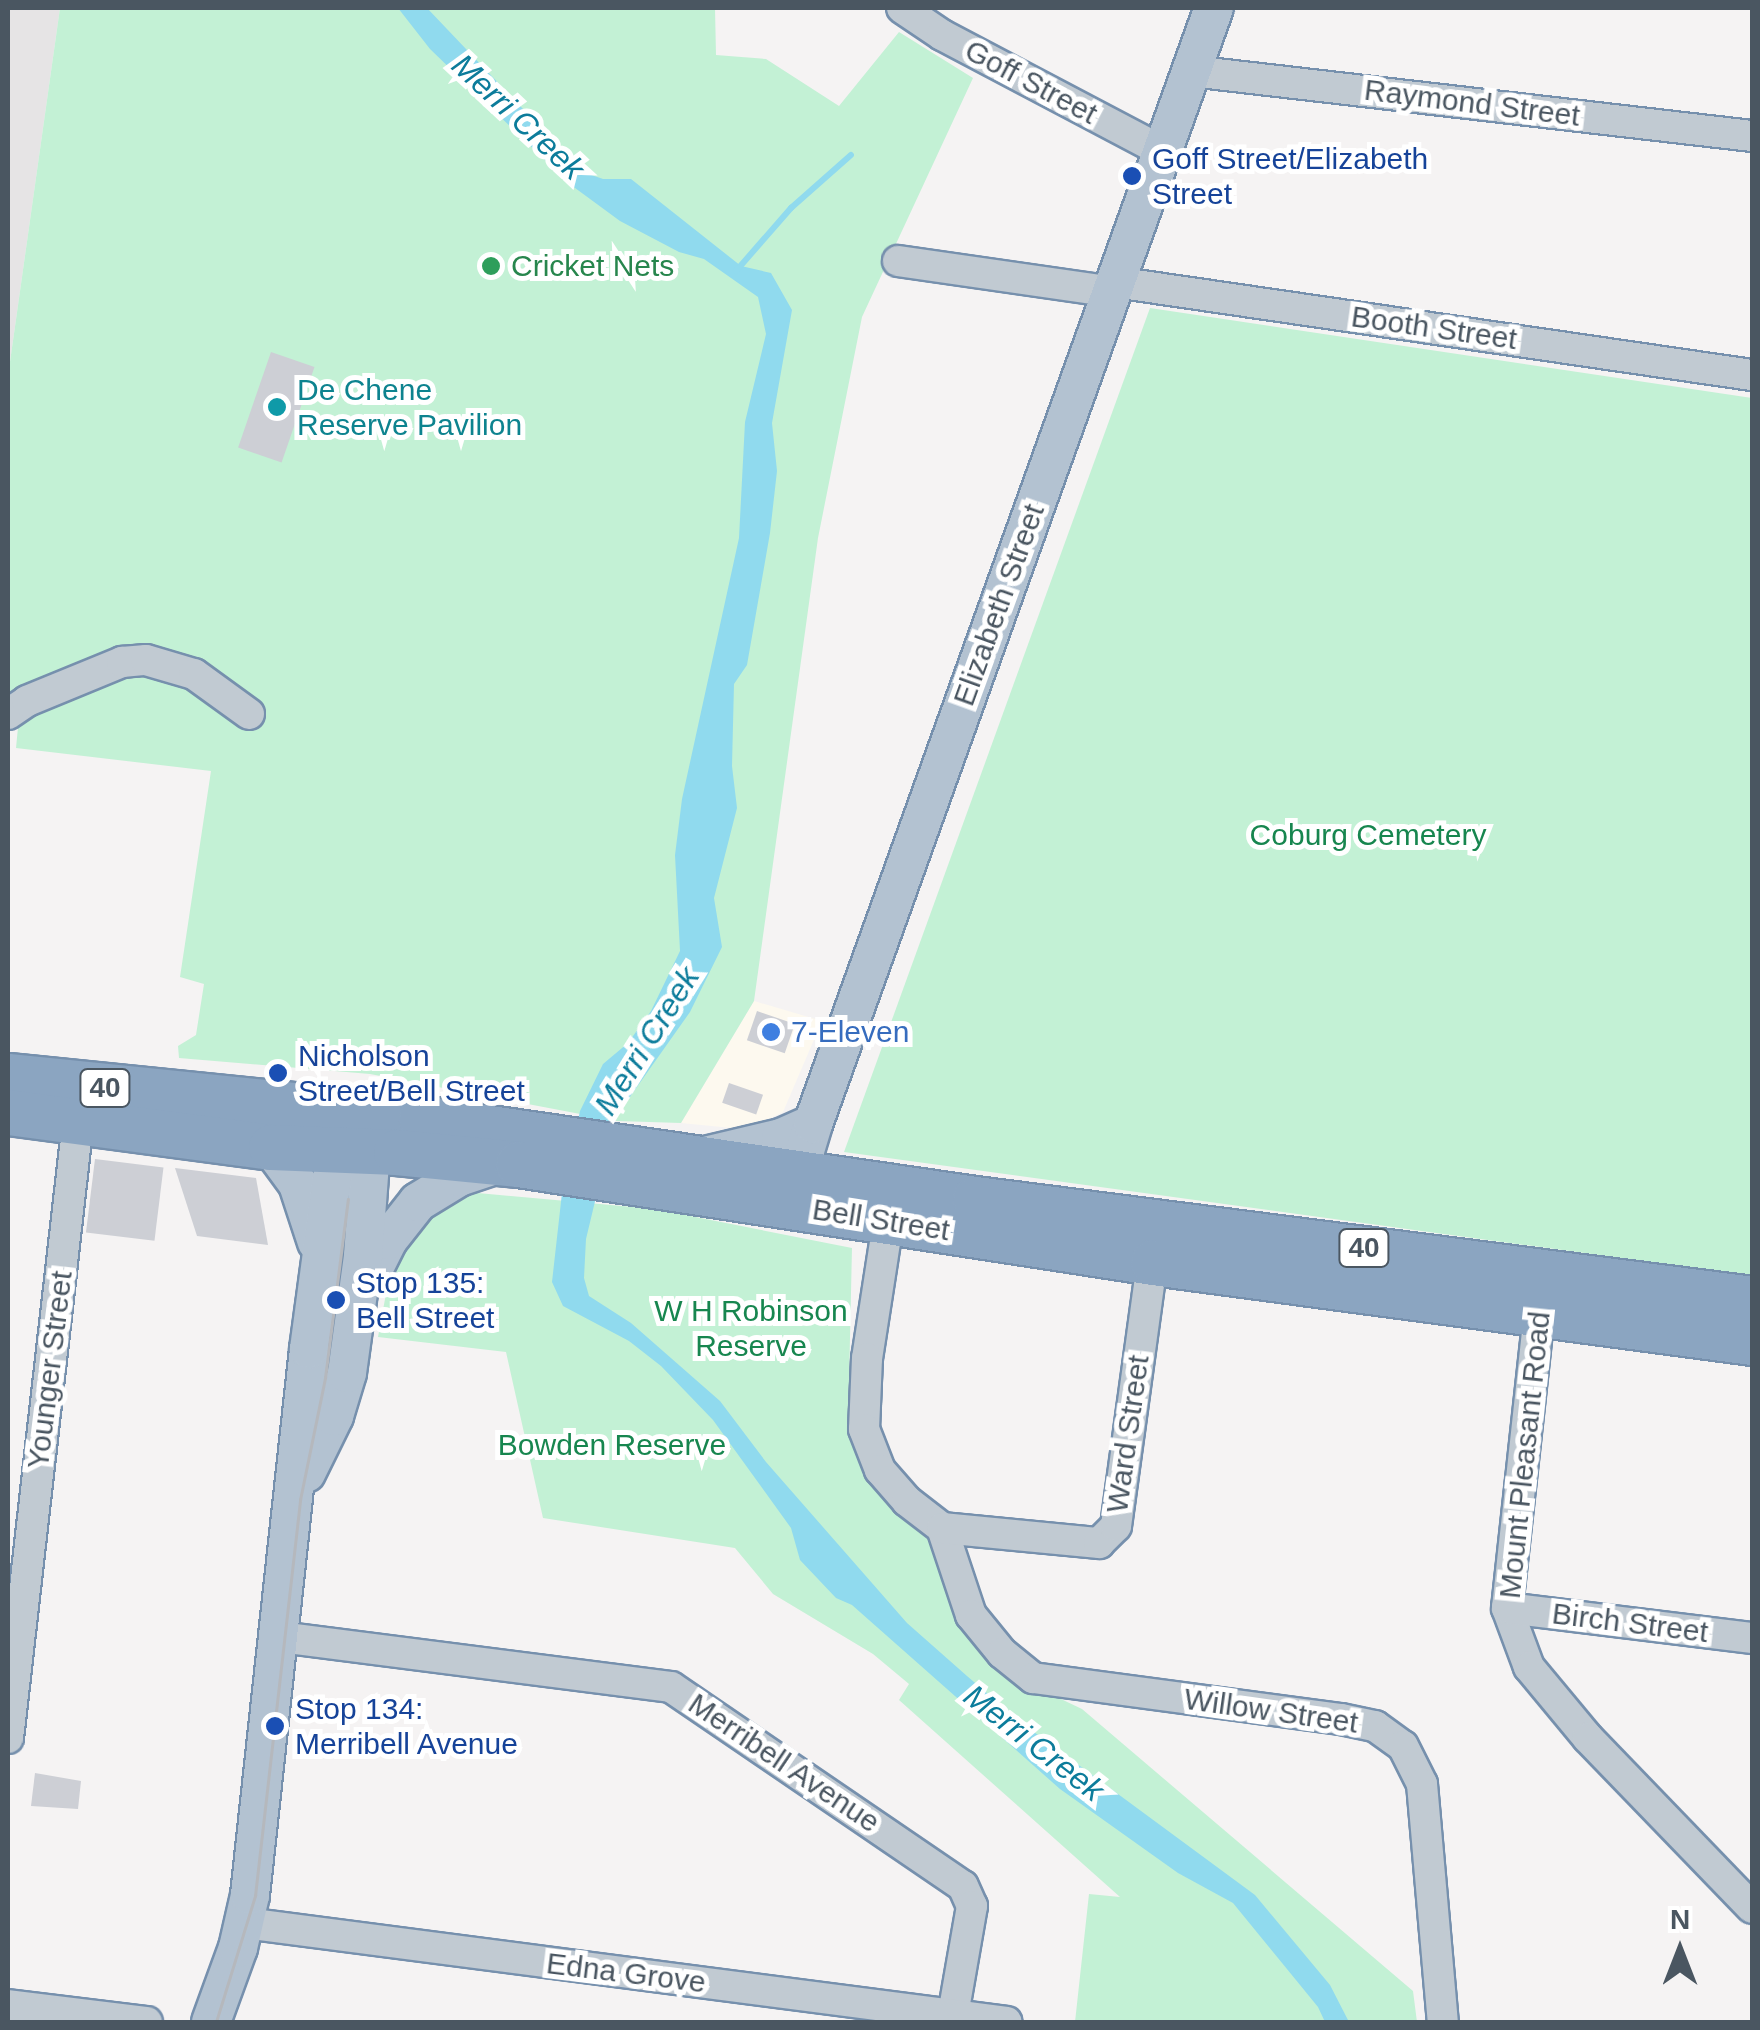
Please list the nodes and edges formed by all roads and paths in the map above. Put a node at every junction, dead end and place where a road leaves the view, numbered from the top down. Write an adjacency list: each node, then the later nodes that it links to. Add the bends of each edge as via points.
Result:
1 (902, 8): 5 (street, Goff Street)
2 (1214, 8): 3 (main road, Elizabeth Street)
3 (1192, 71): 4 (street, Raymond Street); 5 (main road, Elizabeth Street)
4 (1752, 136)
5 (1162, 152): 7 (main road, Elizabeth Street)
6 (898, 261): 7 (street, Booth Street)
7 (1114, 287): 8 (street, Booth Street); 15 (main road, Elizabeth Street)
8 (1752, 375)
9 (8, 714): 10 (street, via 122,662 146,660 194,674)
10 (248, 714)
11 (8, 1076): 13 (highway, Bell Street / 40)
12 (8, 1112): 14 (highway, Bell Street / 40)
13 (201, 1118): 14 (highway, Bell Street / 40); 16 (highway, Bell Street / 40); 17 (highway, Bell Street / 40)
14 (78, 1122): 34 (street, Younger Street)
15 (812, 1124): 19 (main road); 21 (main road, Elizabeth Street)
16 (355, 1131): 17 (highway, Bell Street / 40); 18 (highway, Bell Street / 40); 24 (main road); 26 (main road)
17 (271, 1147): 24 (main road, via 298,1184)
18 (513, 1152): 20 (highway, Bell Street / 40); 26 (main road, via 418,1202 400,1220)
19 (704, 1156): 20 (highway, Bell Street / 40); 21 (highway, Bell Street / 40)
20 (621, 1161): 21 (highway, Bell Street / 40)
21 (794, 1188): 22 (highway, Bell Street / 40); 23 (highway, Bell Street / 40)
22 (888, 1223): 23 (highway, Bell Street / 40); 30 (street, via 867,1358 864,1429 880,1470)
23 (1155, 1242): 25 (highway, Bell Street / 40); 30 (street, Ward Street, via 1116,1526 1099,1543)
24 (321, 1254): 29 (main road)
25 (1542, 1291): 27 (highway, Bell Street / 40); 28 (highway, Bell Street / 40); 31 (street, Mount Pleasant Road)
26 (359, 1292): 29 (main road, via 343,1392)
27 (1752, 1299)
28 (1752, 1342)
29 (294, 1508): 32 (main road)
30 (942, 1528): 42 (street, Willow Street, via 971,1615 1033,1678 1342,1719 1375,1726 1403,1746 1422,1784)
31 (1506, 1608): 33 (street, Birch Street); 35 (street, Mount Pleasant Road, via 1529,1667)
32 (280, 1636): 36 (main road); 38 (street, Merribell Avenue, via 671,1687 684,1694 963,1886 972,1906)
33 (1752, 1638)
34 (8, 1738)
35 (1752, 1908)
36 (246, 1923): 38 (street, Edna Grove); 40 (main road)
37 (8, 2006): 39 (street)
38 (953, 2015): 41 (street, Edna Grove)
39 (147, 2022)
40 (211, 2022)
41 (1007, 2022)
42 (1443, 2022)

